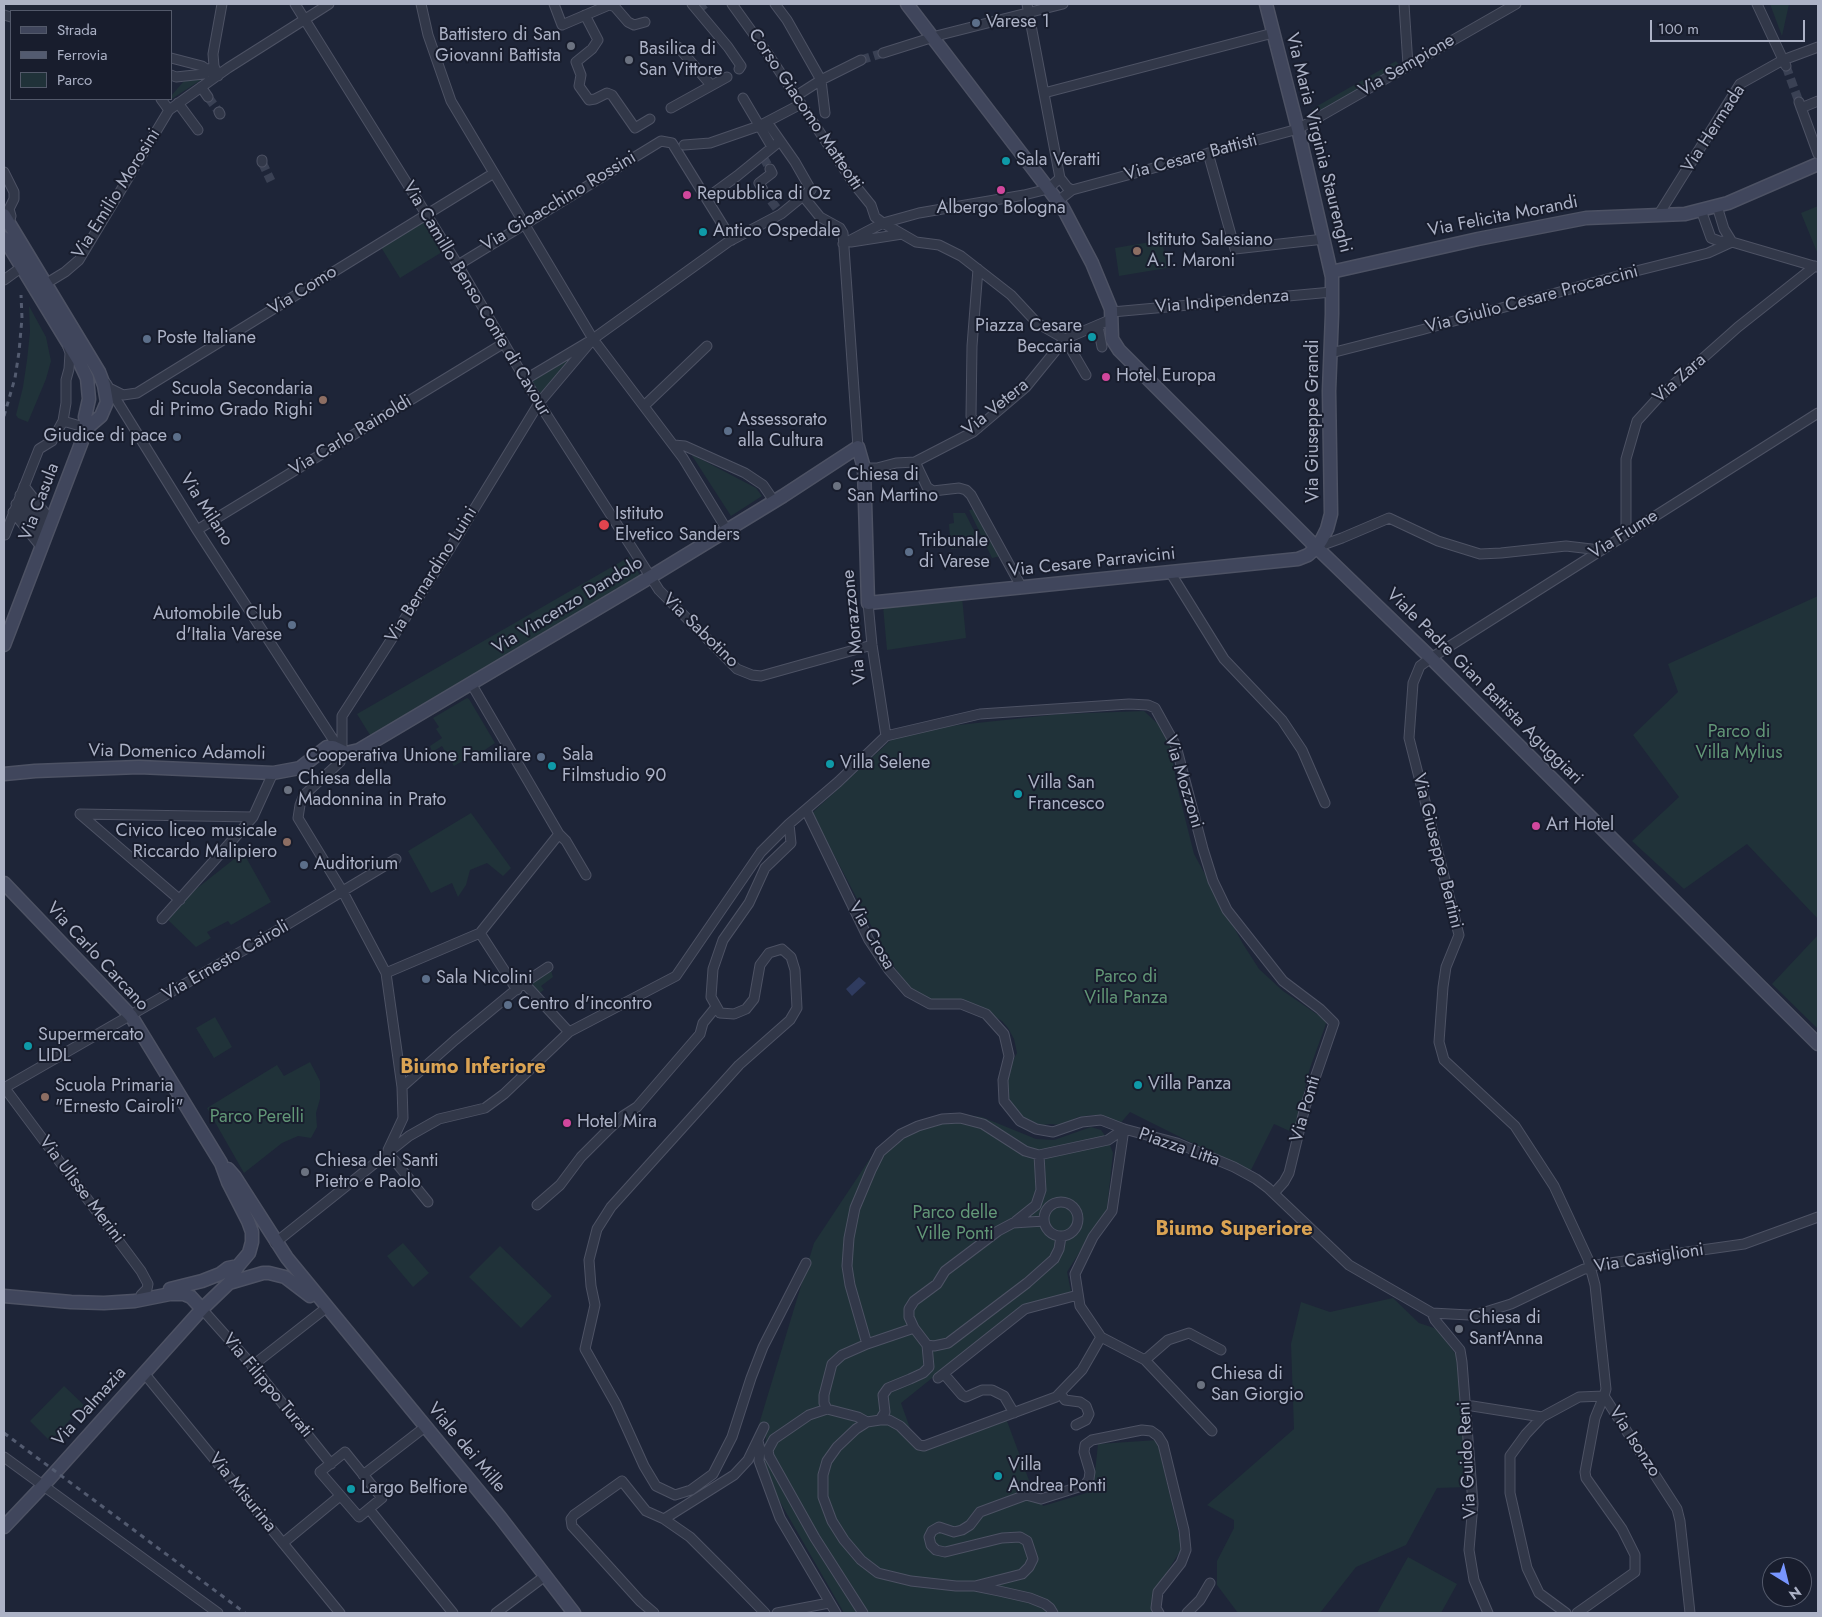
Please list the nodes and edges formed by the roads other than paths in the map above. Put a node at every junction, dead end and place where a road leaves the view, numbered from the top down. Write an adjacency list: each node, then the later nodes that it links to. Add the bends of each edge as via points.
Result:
1 (222, 4): 29 (street)
2 (295, 4): 18 (street, Via Camillo Benso Conte di Cavour)
3 (329, 4): 18 (street, Via Emilio Morosini)
4 (421, 4): 59 (street, via 451,101)
5 (608, 4): 17 (street); 19 (street, via 628,22)
6 (732, 4): 41 (street, Corso Giacomo Matteotti)
7 (775, 4): 34 (street)
8 (907, 4): 21 (main road)
9 (1063, 4): 16 (street)
10 (1266, 4): 20 (main road, Via Maria Virginia Staurenghi)
11 (1404, 4): 28 (street)
12 (1516, 4): 28 (street, Via Sempione)
13 (1757, 4): 27 (street)
14 (556, 7): 17 (street, via 562,25)
15 (697, 7): 30 (street, via 741,66)
16 (1028, 8): 21 (street); 37 (street)
17 (586, 15): 47 (street, via 598,40 576,62 581,75 579,86 589,100 607,93 612,95 635,128)
18 (304, 19): 31 (street, Via Emilio Morosini); 70 (street, Via Camillo Benso Conte di Cavour)
19 (645, 22)
20 (1274, 33): 37 (street); 49 (main road, Via Maria Virginia Staurenghi)
21 (933, 37): 24 (street); 61 (main road)
22 (1818, 46): 27 (street, Via Hermada)
23 (678, 47): 35 (street)
24 (883, 53)
25 (172, 58): 29 (street)
26 (861, 60): 34 (street)
27 (1784, 63): 69 (street, Via Hermada, via 1740,84)
28 (1408, 65): 49 (street, Via Sempione)
29 (211, 68): 31 (street); 33 (street, via 204,74)
30 (739, 69)
31 (218, 76): 36 (street, Via Emilio Morosini)
32 (727, 77): 35 (street)
33 (173, 79)
34 (821, 80): 41 (street); 46 (street)
35 (712, 85): 44 (street)
36 (201, 87): 38 (street); 43 (street, Via Emilio Morosini)
37 (1044, 93): 60 (street)
38 (208, 97)
39 (743, 98): 48 (street)
40 (162, 100): 45 (street)
41 (799, 100): 48 (street); 73 (street, Corso Giacomo Matteotti, via 871,205 875,217)
42 (1818, 101): 55 (street, via 1800,105)
43 (178, 102): 45 (street, Via Emilio Morosini); 50 (street)
44 (670, 108)
45 (169, 110): 86 (street, Via Emilio Morosini, via 79,260)
46 (825, 113)
47 (650, 119)
48 (763, 124): 51 (street); 52 (street, via 710,143); 53 (street)
49 (1298, 129): 54 (street, Via Cesare Battisti); 76 (main road, Via Maria Virginia Staurenghi)
50 (198, 130)
51 (780, 142): 53 (street); 64 (street, via 811,190)
52 (684, 145)
53 (772, 147): 65 (street)
54 (1208, 154): 63 (street, Via Cesare Battisti); 76 (street, via 1234,249)
55 (1818, 154)
56 (1818, 164): 67 (main road, Via Felicita Morandi)
57 (770, 169): 62 (street, via 772,173 758,183)
58 (4, 172): 71 (street, via 14,192 9,209 11,216)
59 (494, 173): 70 (street, Via Como); 72 (street)
60 (1060, 178): 61 (street); 63 (street)
61 (1048, 189): 66 (main road); 73 (street, via 919,213)
62 (763, 190)
63 (1072, 190): 66 (street, Via Cesare Battisti)
64 (803, 196): 77 (street); 79 (street, via 820,216 840,228)
65 (707, 198): 72 (street, Via Gioacchino Rossini, via 672,143 661,141); 77 (street)
66 (1058, 201): 88 (main road, via 1092,263)
67 (1717, 206): 68 (main road, Via Felicita Morandi); 78 (street)
68 (1701, 210): 69 (main road, Via Felicita Morandi); 78 (street, via 1711,238)
69 (1659, 214): 84 (main road, Via Felicita Morandi, via 1586,218)
70 (426, 215): 81 (street, Via Camillo Benso Conte di Cavour); 100 (street, Via Como, via 137,393 123,395)
71 (6, 219): 80 (main road, Via Milano)
72 (524, 223): 81 (street, Via Gioacchino Rossini); 90 (street)
73 (883, 223): 74 (street); 79 (street)
74 (902, 234): 79 (street); 83 (street, via 916,242 939,246 961,256)
75 (4, 238): 80 (main road, Via Milano)
76 (1324, 239): 84 (main road, Via Maria Virginia Staurenghi)
77 (732, 240): 90 (street)
78 (1732, 242): 82 (street); 95 (street, Via Giulio Cesare Procaccini, via 1708,254)
79 (844, 244): 108 (street)
80 (27, 264): 85 (street); 86 (main road, Via Milano)
81 (458, 265): 92 (street, Via Camillo Benso Conte di Cavour)
82 (1816, 267): 117 (street, Via Zara, via 1731,334 1657,399 1637,421 1626,459)
83 (978, 269): 91 (street, via 1011,295 1037,323); 106 (street, via 971,416)
84 (1331, 272): 87 (main road, Via Maria Virginia Staurenghi)
85 (4, 280)
86 (41, 286): 89 (main road, Via Milano); 97 (main road, Via Milano)
87 (1332, 292): 88 (street, Via Indipendenza); 95 (main road, Via Giuseppe Grandi)
88 (1112, 317): 91 (street); 120 (main road, Viale Padre Gian Battista Aguggiari, via 1112,339 1119,350)
89 (65, 337): 96 (main road, Via Milano); 104 (street, via 70,353)
90 (593, 339): 99 (street); 101 (street, Via Bernardino Luini); 102 (street)
91 (1064, 339): 94 (street, via 1098,326); 98 (street); 106 (street, Via Vetera, via 1026,386)
92 (504, 343): 99 (street, Via Camillo Benso Conte di Cavour); 115 (street, Via Carlo Rainoldi)
93 (707, 346): 102 (street)
94 (1102, 347)
95 (1331, 353): 120 (main road, Via Giuseppe Grandi, via 1331,514)
96 (79, 362): 105 (main road, Via Casula, via 89,388 85,417)
97 (100, 372): 100 (street, Via Milano); 105 (main road, Via Casula, via 107,402 101,416)
98 (1086, 375)
99 (526, 379): 101 (street, Via Camillo Benso Conte di Cavour)
100 (109, 388): 115 (street, Via Milano)
101 (539, 402): 123 (street, Via Camillo Benso Conte di Cavour); 131 (street, Via Bernardino Luini, via 451,547 342,716)
102 (644, 406): 107 (street)
103 (1818, 413): 117 (street, Via Fiume)
104 (63, 421): 105 (street); 111 (street, via 52,441 39,449)
105 (87, 428): 119 (main road, Via Casula)
106 (978, 428): 109 (street, Via Vetera)
107 (674, 445): 113 (street, via 685,446 745,473 763,485); 116 (street)
108 (858, 447): 110 (main road, Via Morazzone); 113 (main road, Via Vincenzo Dandolo)
109 (914, 462): 110 (street); 124 (street, via 927,487 933,491 958,488 971,495)
110 (864, 468): 125 (main road, Via Morazzone)
111 (24, 486): 112 (street); 119 (street)
112 (20, 495): 114 (street); 119 (street)
113 (774, 501): 116 (main road, Via Vincenzo Dandolo)
114 (15, 508): 118 (street); 119 (street)
115 (197, 530): 131 (street, Via Milano)
116 (727, 530): 123 (main road, Via Vincenzo Dandolo)
117 (1626, 534): 121 (street, Via Fiume)
118 (5, 535)
119 (47, 535): 126 (main road, Via Casula)
120 (1317, 547): 121 (street, via 1389,518 1438,541 1480,554 1566,546); 122 (main road, Via Cesare Parravicini, via 1298,559); 128 (main road, Viale Padre Gian Battista Aguggiari)
121 (1600, 550): 128 (street, Via Fiume)
122 (1170, 572): 124 (main road, Via Cesare Parravicini); 134 (street, via 1224,659 1282,720 1302,750)
123 (650, 577): 127 (street, Via Sabotino, via 666,597 746,674 761,676); 129 (main road, Via Vincenzo Dandolo)
124 (1022, 588): 125 (main road, Via Cesare Parravicini)
125 (868, 603): 127 (street, Via Morazzone)
126 (4, 645)
127 (872, 645): 130 (street, Via Morazzone)
128 (1431, 658): 154 (main road, Viale Padre Gian Battista Aguggiari); 173 (street, Via Giuseppe Bertini, via 1420,666 1413,683 1409,738 1459,935 1446,967 1439,1042 1444,1060 1515,1126 1554,1186)
129 (472, 685): 131 (main road, Via Vincenzo Dandolo, via 374,743 351,753); 138 (street)
130 (886, 736): 135 (street); 152 (street, Via Mozzoni, via 980,714 1129,704 1155,708 1176,746 1203,850 1226,910 1283,981)
131 (341, 752): 132 (main road, Via Domenico Adamoli, via 326,747 300,768); 142 (street, via 340,762 304,796 298,818)
132 (274, 772): 133 (main road, Via Domenico Adamoli, via 140,767); 136 (street)
133 (4, 774)
134 (1325, 803)
135 (806, 810): 137 (street); 157 (street, Via Crosa, via 869,940 908,992 930,1004 961,1004 986,1014 1004,1034 1009,1056 1003,1080 1004,1101 1020,1121 1036,1129 1053,1132 1082,1122 1101,1120)
136 (253, 817): 143 (street); 143 (street, via 80,814)
137 (789, 824): 150 (street, via 791,843 765,868 749,904 723,940 713,969 711,997); 153 (street, via 761,852 676,976)
138 (562, 838): 140 (street); 145 (street)
139 (396, 859): 142 (street, Via Ernesto Cairoli)
140 (586, 875)
141 (4, 883): 151 (main road, Via Carlo Carcano)
142 (343, 892): 147 (street); 151 (street, Via Ernesto Cairoli)
143 (180, 900): 144 (street)
144 (162, 919)
145 (480, 933): 147 (street); 149 (street)
146 (548, 967): 148 (street)
147 (386, 974): 155 (street)
148 (524, 983): 149 (street); 153 (street)
149 (517, 990): 155 (street)
150 (716, 1007): 164 (street, via 703,1023 700,1034 637,1107 607,1131); 171 (street, via 720,1013 734,1014 746,1009 754,999 760,964 769,953 782,949 791,957 797,1008 790,1020 739,1065 611,1207 597,1229 589,1260 595,1305 585,1349 656,1486 675,1495 691,1490 713,1474 732,1437 763,1347)
151 (131, 1016): 156 (street, Via Ernesto Cairoli); 160 (main road, Via Carlo Carcano)
152 (1334, 1022): 162 (street, Via Ponti, via 1305,1107 1289,1173)
153 (569, 1032): 159 (street, via 486,1108 439,1119 425,1126)
154 (1818, 1044)
155 (402, 1087): 159 (street, via 402,1118)
156 (4, 1088): 177 (street, Via Ulisse Merini, via 142,1271 148,1284)
157 (1124, 1129): 158 (street, via 1108,1140); 161 (street, Piazza Litta, via 1177,1143); 178 (street, via 1112,1211 1093,1238 1075,1274)
158 (1039, 1154): 167 (street, via 1041,1190 1036,1205); 186 (street, via 1026,1151 983,1124 960,1118 918,1126 901,1134 880,1152 854,1208 847,1266)
159 (390, 1155): 163 (street); 169 (street)
160 (221, 1163): 169 (main road, Via Carlo Carcano, via 235,1177); 172 (main road, Via Carlo Carcano, via 252,1235 249,1253)
161 (1234, 1167): 162 (street, Via Castiglioni)
162 (1274, 1193): 183 (street, Via Castiglioni, via 1349,1265)
163 (428, 1202)
164 (538, 1205)
165 (1818, 1217): 173 (street, Via Castiglioni, via 1744,1244)
166 (1044, 1221): 167 (street); 168 (street, via 1055,1236); 168 (street, via 1043,1215 1053,1204 1060,1202 1073,1208 1078,1220 1076,1228)
167 (1013, 1223): 184 (street, via 945,1271 937,1284 914,1301 909,1317)
168 (1061, 1237): 187 (street, via 1054,1259 1027,1283 948,1342)
169 (276, 1242): 170 (main road, Via Carlo Carcano)
170 (286, 1258): 174 (main road, Viale dei Mille)
171 (806, 1263)
172 (238, 1266): 175 (main road); 176 (main road)
173 (1590, 1268): 183 (street, Via Castiglioni, via 1495,1310 1469,1315); 193 (street, Via Isonzo, via 1595,1285 1606,1389)
174 (290, 1276): 175 (main road, via 263,1273); 181 (main road, Viale dei Mille)
175 (229, 1283): 182 (main road, Via Dalmazia)
176 (170, 1292): 177 (main road); 180 (main road); 182 (main road, via 188,1295)
177 (141, 1295): 180 (main road)
178 (1078, 1295): 185 (street, via 1080,1306); 196 (street, via 1025,1309 941,1376 966,1397 982,1390 992,1390 1004,1396)
179 (4, 1296): 180 (main road, via 104,1304)
180 (121, 1302)
181 (326, 1308): 190 (street); 201 (main road, Viale dei Mille)
182 (202, 1309): 190 (street, Via Filippo Turati); 191 (main road, Via Dalmazia)
183 (1432, 1314): 194 (street, Via Guido Reni, via 1460,1350)
184 (914, 1328): 186 (street); 187 (street)
185 (1101, 1337): 189 (street); 192 (street, via 1082,1370)
186 (867, 1344): 195 (street, via 842,1354 832,1364 824,1394)
187 (927, 1345): 198 (street, via 929,1367 923,1373 888,1388)
188 (1221, 1350): 189 (street, via 1189,1333 1168,1340)
189 (1145, 1360): 203 (street)
190 (252, 1366): 206 (street, Via Filippo Turati)
191 (144, 1372): 208 (main road, Via Dalmazia); 213 (street, Via Misurina)
192 (1062, 1390): 196 (street, via 1056,1397); 200 (street, via 1065,1400 1086,1406 1089,1414 1086,1420)
193 (1604, 1396): 197 (street, via 1579,1397); 233 (street, via 1594,1418 1586,1478 1622,1529 1635,1555 1635,1572); 234 (street, Via Isonzo, via 1677,1509)
194 (1466, 1405): 197 (street); 231 (street, Via Guido Reni, via 1473,1504 1469,1550 1474,1580)
195 (827, 1409): 199 (street); 227 (street, via 809,1415 779,1435 768,1450 815,1538)
196 (1014, 1413): 198 (street, via 924,1446 900,1426 889,1420)
197 (1542, 1417): 232 (street, via 1510,1456 1510,1493 1526,1568 1539,1592)
198 (880, 1420): 199 (street)
199 (867, 1422): 216 (street, via 856,1429 827,1461 823,1497 832,1522 861,1560 878,1573 910,1582)
200 (1076, 1425)
201 (426, 1427): 207 (street); 214 (main road, Viale dei Mille)
202 (764, 1427): 204 (street)
203 (1212, 1431)
204 (758, 1441): 211 (street, via 748,1460 734,1475); 217 (street, via 759,1461 780,1518)
205 (4, 1457): 208 (street)
206 (331, 1464): 207 (street, via 345,1452); 209 (street, via 320,1472)
207 (363, 1475): 210 (street, via 382,1498)
208 (42, 1487): 212 (main road, Via Dalmazia); 218 (street)
209 (340, 1496): 210 (street, via 359,1517); 213 (street)
210 (369, 1509): 220 (street)
211 (664, 1519): 223 (street, via 646,1511 622,1481 571,1520 572,1526); 224 (street, via 690,1537)
212 (6, 1521)
213 (283, 1543): 219 (street, Via Misurina)
214 (545, 1576): 221 (street); 222 (main road, Viale dei Mille)
215 (1210, 1583): 230 (street)
216 (975, 1586): 228 (street, via 1030,1598 1045,1604); 229 (street, via 1022,1574 1033,1559 1027,1542 1020,1537 1002,1538 945,1552 931,1545 929,1537 932,1531 939,1527 954,1532 962,1530 980,1512 1026,1495 1041,1499 1085,1485 1090,1472 1085,1445 1092,1440 1151,1430 1163,1444 1186,1550 1181,1563 1158,1592 1156,1608)
217 (829, 1603): 225 (street); 226 (street)
218 (218, 1613)
219 (340, 1613)
220 (453, 1613)
221 (496, 1613)
222 (574, 1613)
223 (654, 1613)
224 (765, 1613)
225 (777, 1613)
226 (836, 1613)
227 (863, 1613)
228 (1053, 1613)
229 (1159, 1613)
230 (1187, 1613)
231 (1488, 1613)
232 (1566, 1613)
233 (1577, 1613)
234 (1690, 1613)

